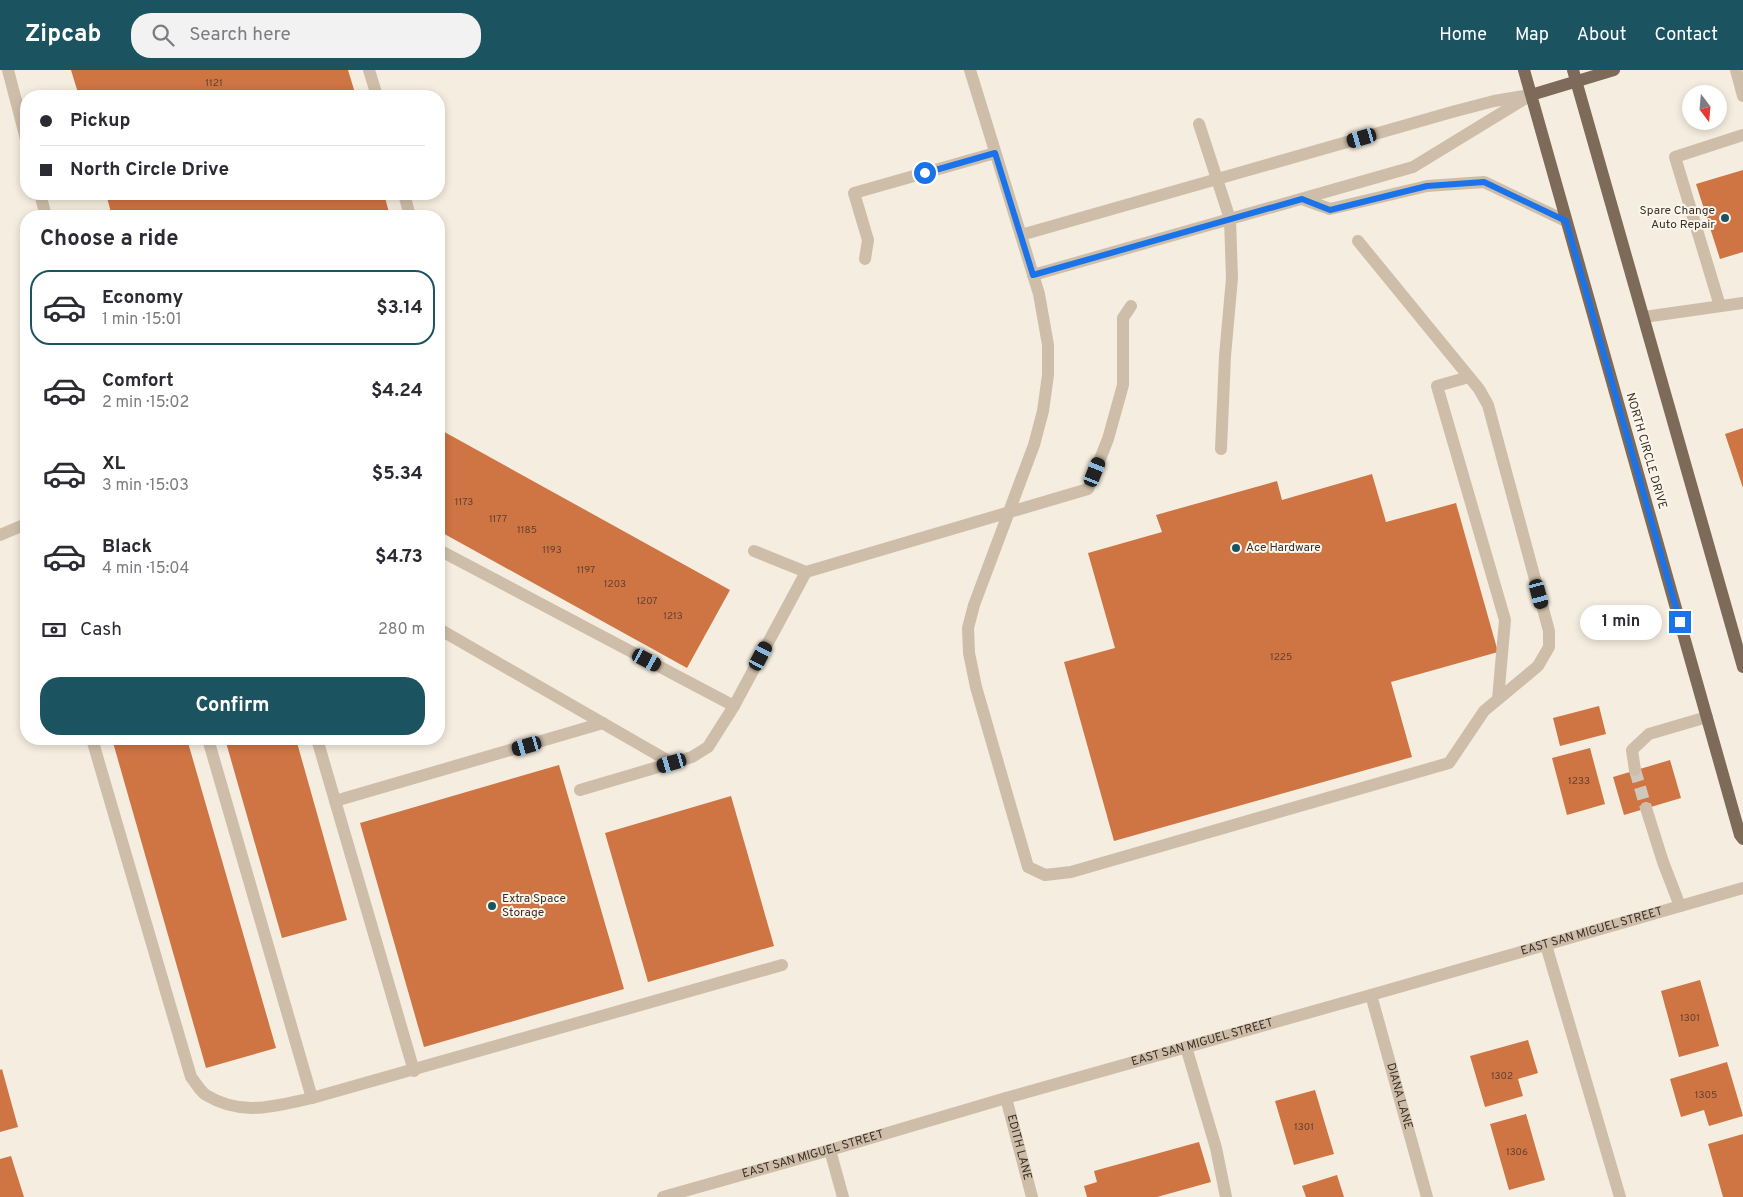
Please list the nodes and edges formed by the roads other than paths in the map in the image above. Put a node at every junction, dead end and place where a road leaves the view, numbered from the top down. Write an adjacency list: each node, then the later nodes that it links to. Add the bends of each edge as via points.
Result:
1 (8, 70): 11 (street)
2 (369, 70): 8 (street)
3 (970, 70): 14 (street)
4 (1524, 70): 9 (main road, NORTH CIRCLE DRIVE)
5 (1614, 70): 7 (main road)
6 (1736, 70): 10 (street)
7 (1575, 76): 9 (main road); 26 (main road)
8 (375, 90)
9 (1531, 95): 15 (street, via 1494,101); 16 (street, via 1413,167); 18 (main road, NORTH CIRCLE DRIVE)
10 (1743, 96)
11 (20, 116)
12 (1199, 124): 15 (street)
13 (1743, 135): 25 (street, via 1674,157)
14 (995, 153): 19 (street); 21 (street, via 854,193 868,240)
15 (1217, 179): 17 (street); 19 (street)
16 (1302, 199): 17 (street); 18 (street, via 1330,210 1427,186 1484,182)
17 (1230, 219): 22 (street); 28 (street, via 1232,278)
18 (1566, 221): 39 (main road, NORTH CIRCLE DRIVE)
19 (1020, 235): 22 (street)
20 (1358, 241): 27 (street)
21 (865, 259)
22 (1033, 275): 29 (street, via 1048,345 1048,375 1034,445)
23 (1743, 303): 25 (street)
24 (1130, 306): 29 (street, via 1123,318 1123,385 1108,439 1088,488)
25 (1720, 306): 26 (street)
26 (1644, 318): 36 (main road)
27 (1469, 377): 37 (street, via 1437,386 1505,620); 37 (street, via 1488,405 1549,631 1549,647 1538,666)
28 (1222, 449)
29 (1009, 511): 34 (street); 37 (street, via 974,605 968,628 969,653 1028,867 1045,875 1080,869 1449,763 1484,711)
30 (20, 527): 31 (street)
31 (0, 535)
32 (754, 551): 34 (street)
33 (445, 553): 38 (street)
34 (806, 572): 38 (street)
35 (445, 632): 40 (street)
36 (1743, 667)
37 (1498, 699)
38 (734, 706): 44 (street, via 708,747 692,757)
39 (1707, 717): 45 (street, via 1649,734 1632,750); 49 (main road, NORTH CIRCLE DRIVE)
40 (603, 723): 44 (street); 47 (street)
41 (94, 745): 57 (street, via 191,1077 205,1094 229,1105 260,1109)
42 (210, 745): 57 (street)
43 (319, 745): 47 (street)
44 (672, 763): 46 (street)
45 (1635, 770)
46 (580, 790)
47 (335, 801): 56 (street)
48 (1646, 808): 51 (street)
49 (1743, 839)
50 (1743, 888): 51 (street, EAST SAN MIGUEL STREET)
51 (1680, 906): 52 (street, EAST SAN MIGUEL STREET)
52 (1546, 945): 54 (street, EAST SAN MIGUEL STREET); 65 (street)
53 (782, 965): 56 (street)
54 (1372, 995): 55 (street, EAST SAN MIGUEL STREET); 64 (street, DIANA LANE)
55 (1186, 1047): 58 (street, EAST SAN MIGUEL STREET); 63 (street, via 1216,1148)
56 (414, 1070): 57 (street)
57 (312, 1098)
58 (1006, 1098): 59 (street, EAST SAN MIGUEL STREET); 62 (street, EDITH LANE)
59 (830, 1150): 60 (street, EAST SAN MIGUEL STREET); 61 (street)
60 (663, 1197)
61 (843, 1197)
62 (1032, 1197)
63 (1226, 1197)
64 (1427, 1197)
65 (1620, 1197)

